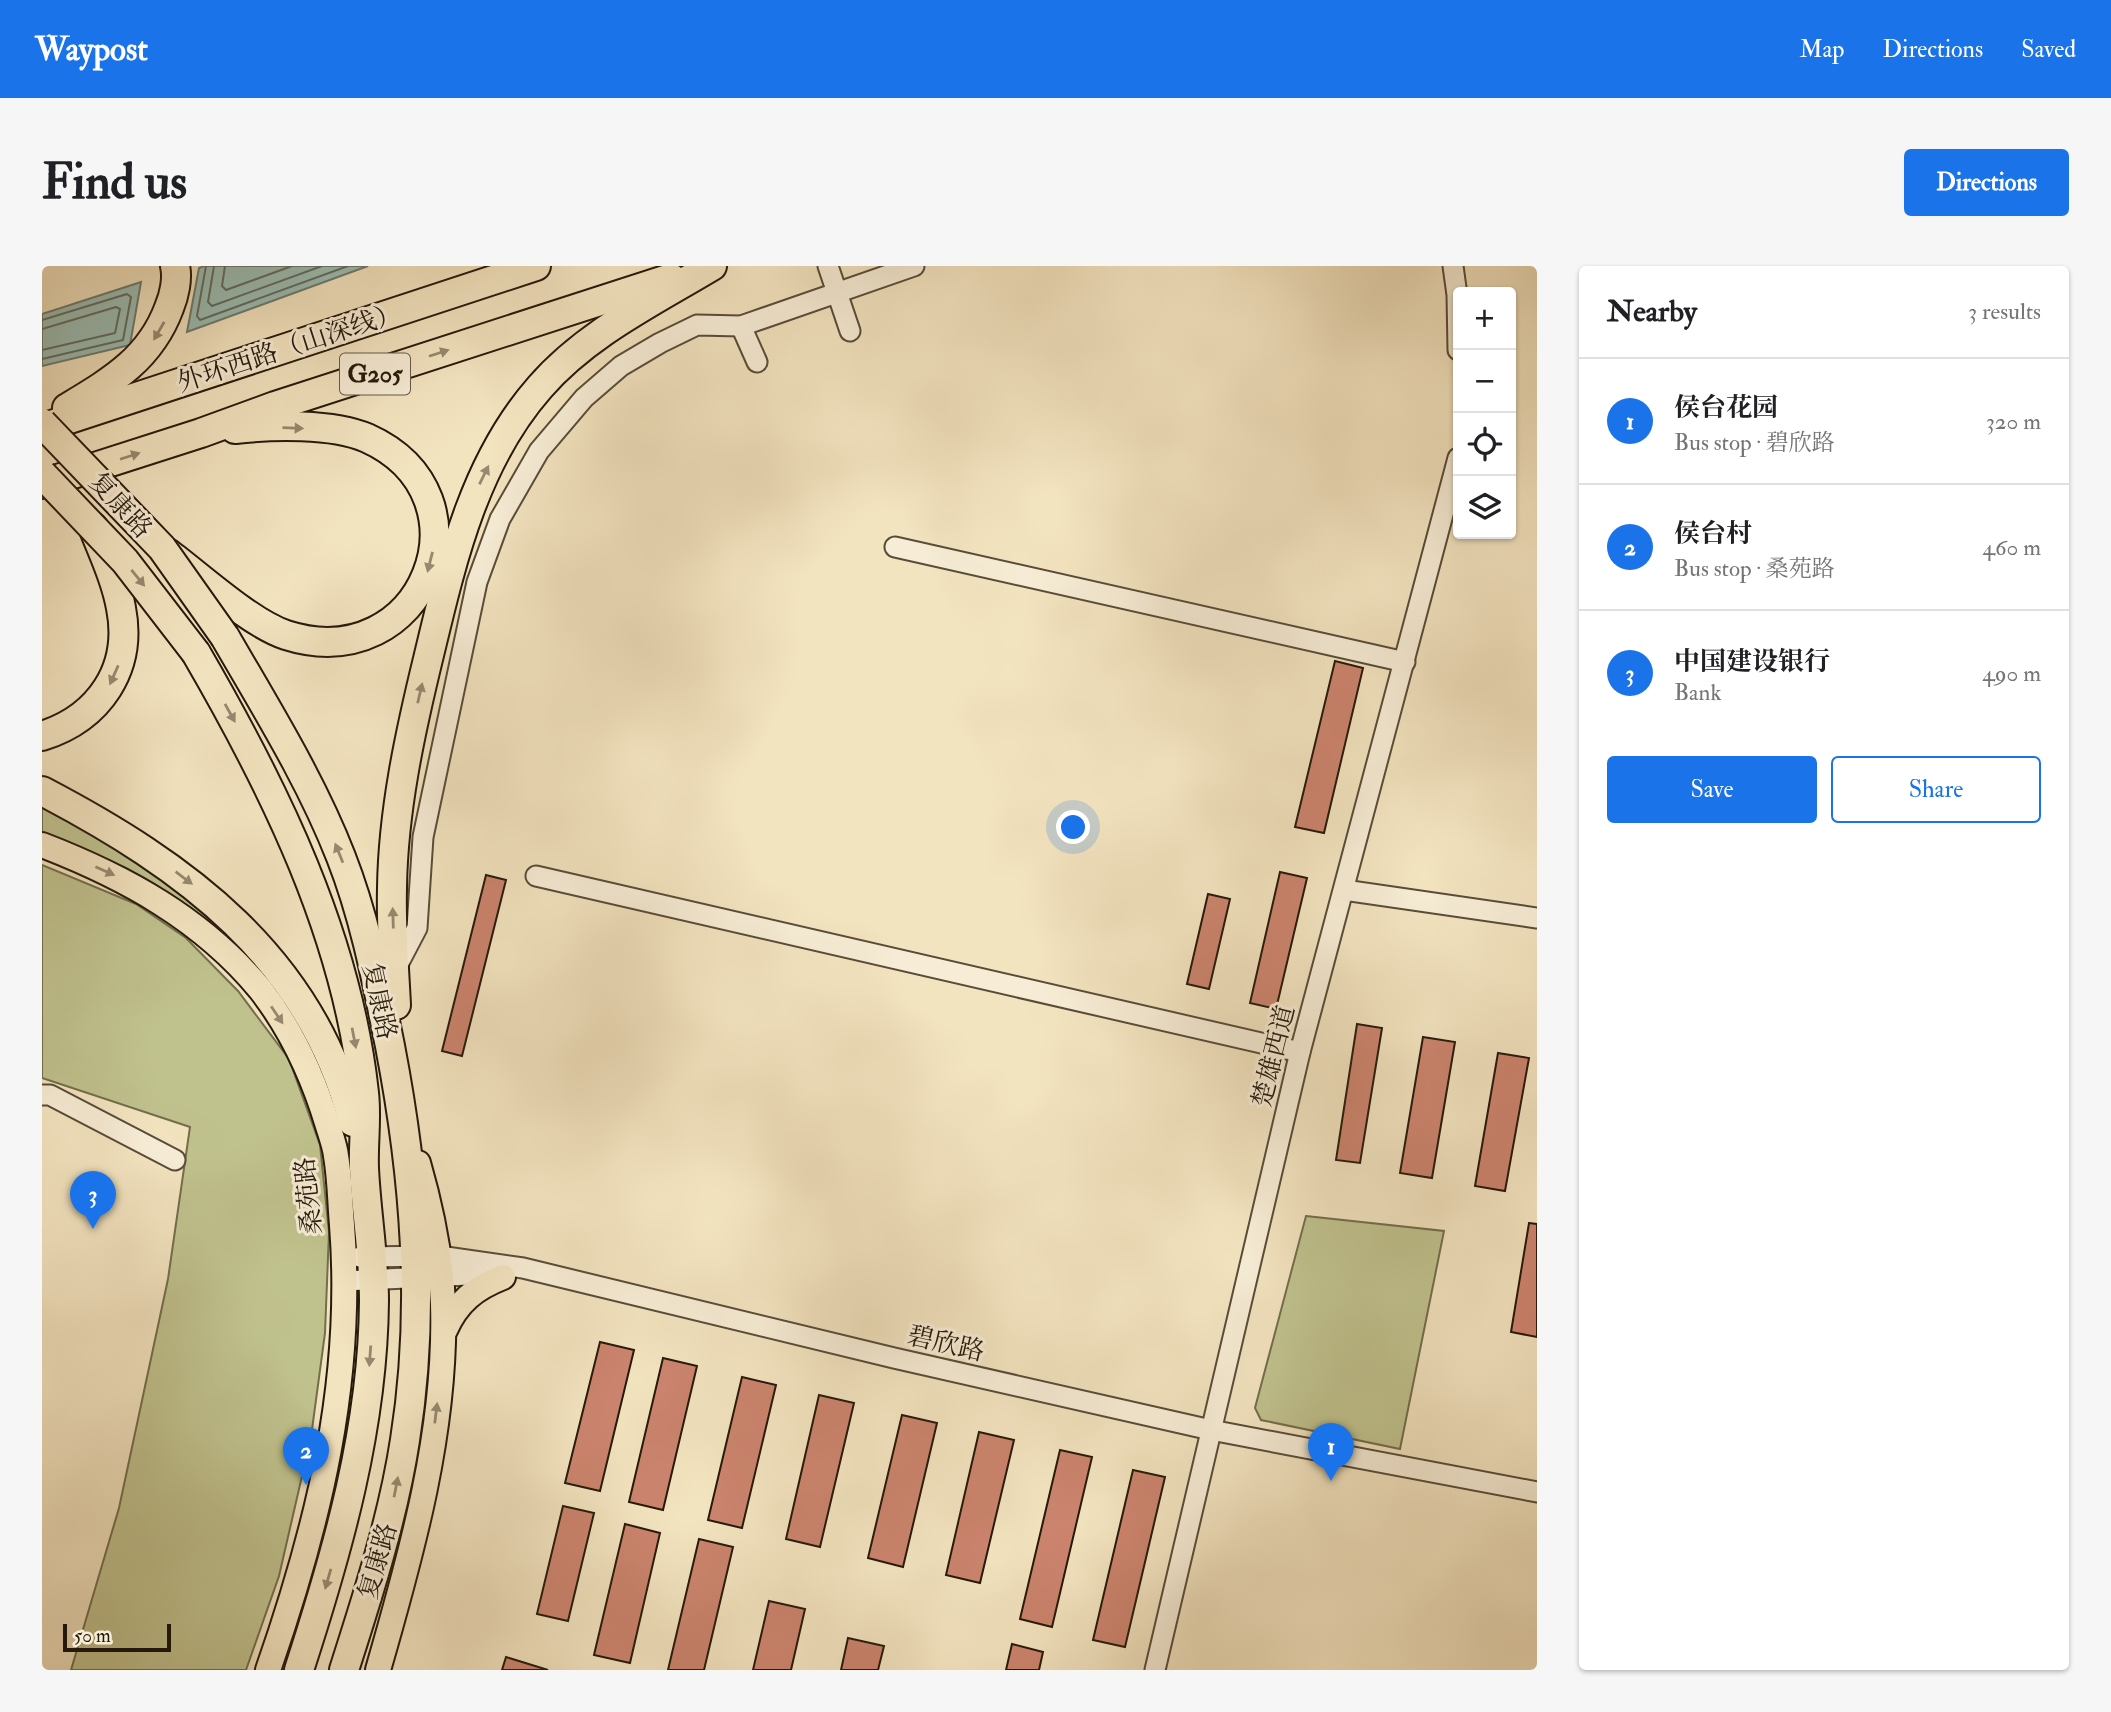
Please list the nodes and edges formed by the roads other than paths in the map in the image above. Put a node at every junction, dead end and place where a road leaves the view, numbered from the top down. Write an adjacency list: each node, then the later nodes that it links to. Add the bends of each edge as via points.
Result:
1 (176, 266): 12 (highway, one-way to 12, via 173,299 162,328 144,354)
2 (536, 266): 12 (highway, 外环西路（山深线） / G205)
3 (710, 266): 13 (highway, 外环西路（山深线） / G205, one-way to 3); 27 (highway, one-way to 3, via 392,888 405,763 457,547 479,484 506,433 561,366 609,328)
4 (828, 266): 8 (street)
5 (914, 266): 8 (street)
6 (1452, 266): 7 (street)
7 (1456, 287)
8 (836, 292): 9 (street); 10 (street)
9 (741, 326): 11 (street); 27 (street, via 696,325 621,366 584,398 540,451 500,519 477,582 433,782 423,837 417,928)
10 (850, 331)
11 (757, 362)
12 (42, 425): 19 (highway, 复康路, bridge)
13 (201, 433): 16 (highway, 外环西路（山深线） / G205, one-way to 13); 19 (highway, one-way to 19, bridge, via 283,427 338,431 365,437 385,448 422,486 432,513 433,555 427,574 407,607 377,631 324,643 282,634 244,612)
14 (42, 474): 17 (highway, 复康路, bridge)
15 (1453, 476): 20 (street, 楚雄西道)
16 (42, 484)
17 (93, 527): 21 (highway, one-way to 21, via 121,608 121,651 111,683 89,712); 32 (highway, 复康路, one-way to 32, bridge, via 196,653 254,756 293,838 324,920 349,1009 364,1094)
18 (895, 547): 20 (street)
19 (162, 548): 30 (highway, 复康路, one-way to 19, bridge, via 365,929 325,819 225,637)
20 (1405, 662): 25 (street, 楚雄西道)
21 (42, 736)
22 (42, 791): 32 (highway, one-way to 32, via 132,842 190,882 272,960 312,1018 336,1066)
23 (42, 845): 34 (main road, 桑苑路, one-way to 34, via 112,874 158,900 223,950 260,990 293,1038 317,1087)
24 (536, 876): 28 (street)
25 (1344, 890): 26 (street); 28 (street, 楚雄西道)
26 (1537, 918)
27 (394, 971): 30 (highway)
28 (1300, 1052): 38 (street, 楚雄西道)
29 (42, 1095): 31 (street, via 50,1095)
30 (402, 1109): 33 (highway, 复康路)
31 (175, 1160)
32 (364, 1166): 34 (highway, 复康路)
33 (424, 1268): 34 (street, 碧欣路); 34 (street, 碧欣路); 35 (street, 碧欣路); 36 (main road); 38 (street, 碧欣路, via 466,1259 523,1268); 43 (highway, 复康路, one-way to 33, via 380,1552 405,1441)
34 (361, 1275): 37 (main road, 桑苑路); 37 (street, via 354,1325); 42 (highway, 复康路, one-way to 42, via 368,1388 352,1490)
35 (503, 1277): 36 (main road, via 479,1287 460,1303); 38 (street, 碧欣路)
36 (442, 1337): 44 (main road, one-way to 36, via 428,1472)
37 (342, 1353): 41 (main road, 桑苑路, via 334,1424 313,1528)
38 (1209, 1436): 39 (street, 碧欣路); 40 (street, 碧欣路); 45 (street, 楚雄西道)
39 (1537, 1492)
40 (1537, 1503)
41 (268, 1670)
42 (299, 1670)
43 (344, 1670)
44 (378, 1670)
45 (1155, 1670)

